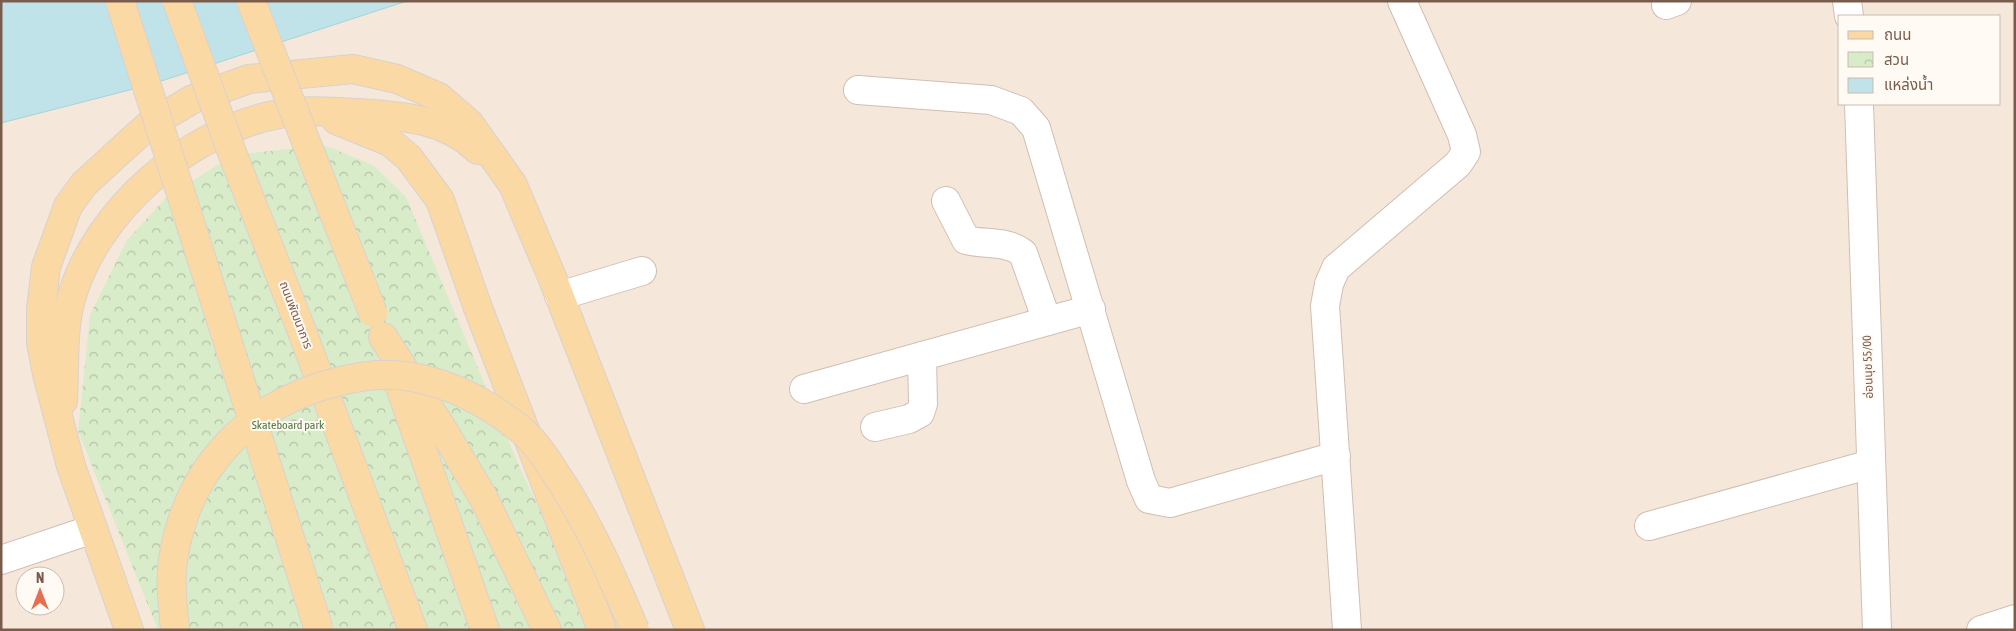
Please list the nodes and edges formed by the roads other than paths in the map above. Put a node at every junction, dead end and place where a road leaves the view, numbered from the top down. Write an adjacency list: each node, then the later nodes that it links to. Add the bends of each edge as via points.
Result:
1 (120, 1): 30 (main road, bridge)
2 (178, 1): 19 (main road, ถนนพัฒนาการ, bridge)
3 (251, 1): 16 (main road, bridge)
4 (1402, 1): 22 (street, via 1462,135 1466,152 1458,164 1336,268 1329,284 1325,306)
5 (1847, 1): 6 (street)
6 (1849, 15)
7 (858, 90): 14 (street, via 991,100 1021,111 1036,128)
8 (1859, 105): 23 (street, อ่อนนุช 55/00)
9 (314, 111): 10 (main road, via 407,117 438,124 469,142); 20 (main road, via 279,114 214,136 181,156 120,208 82,267 71,300 67,320); 35 (main road, via 390,142 409,158 440,200 478,308)
10 (513, 185): 13 (main road); 20 (main road, via 469,123 439,97 397,79 353,69 268,77 249,79 193,99 143,130 84,184 68,206 46,267 41,310 41,342)
11 (946, 201): 15 (street, via 966,240 1007,244 1023,253)
12 (642, 272): 13 (street)
13 (559, 296): 37 (main road)
14 (1090, 310): 15 (street); 22 (street, via 1149,499 1170,503)
15 (1047, 321): 17 (street)
16 (378, 325): 33 (main road); 34 (main road, via 484,499)
17 (922, 356): 18 (street); 21 (street, via 923,404 920,413)
18 (804, 389)
19 (336, 419): 31 (main road); 32 (main road, ถนนพัฒนาการ)
20 (62, 427): 25 (main road, via 71,466)
21 (875, 427)
22 (1336, 456): 38 (street)
23 (1871, 464): 24 (street); 39 (street, อ่อนนุช 55/00)
24 (1648, 526)
25 (93, 528): 26 (street); 28 (main road)
26 (1, 560)
27 (2015, 619): 40 (street)
28 (129, 630)
29 (174, 630): 36 (main road, bridge, via 173,562 181,526 204,473 231,439 276,404 313,388 349,378 384,375 410,376 454,389 495,411 522,431 547,459 596,542)
30 (318, 630)
31 (394, 630)
32 (413, 630)
33 (485, 630)
34 (547, 630)
35 (602, 630)
36 (635, 630)
37 (690, 630)
38 (1347, 630)
39 (1877, 630)
40 (1981, 630)

